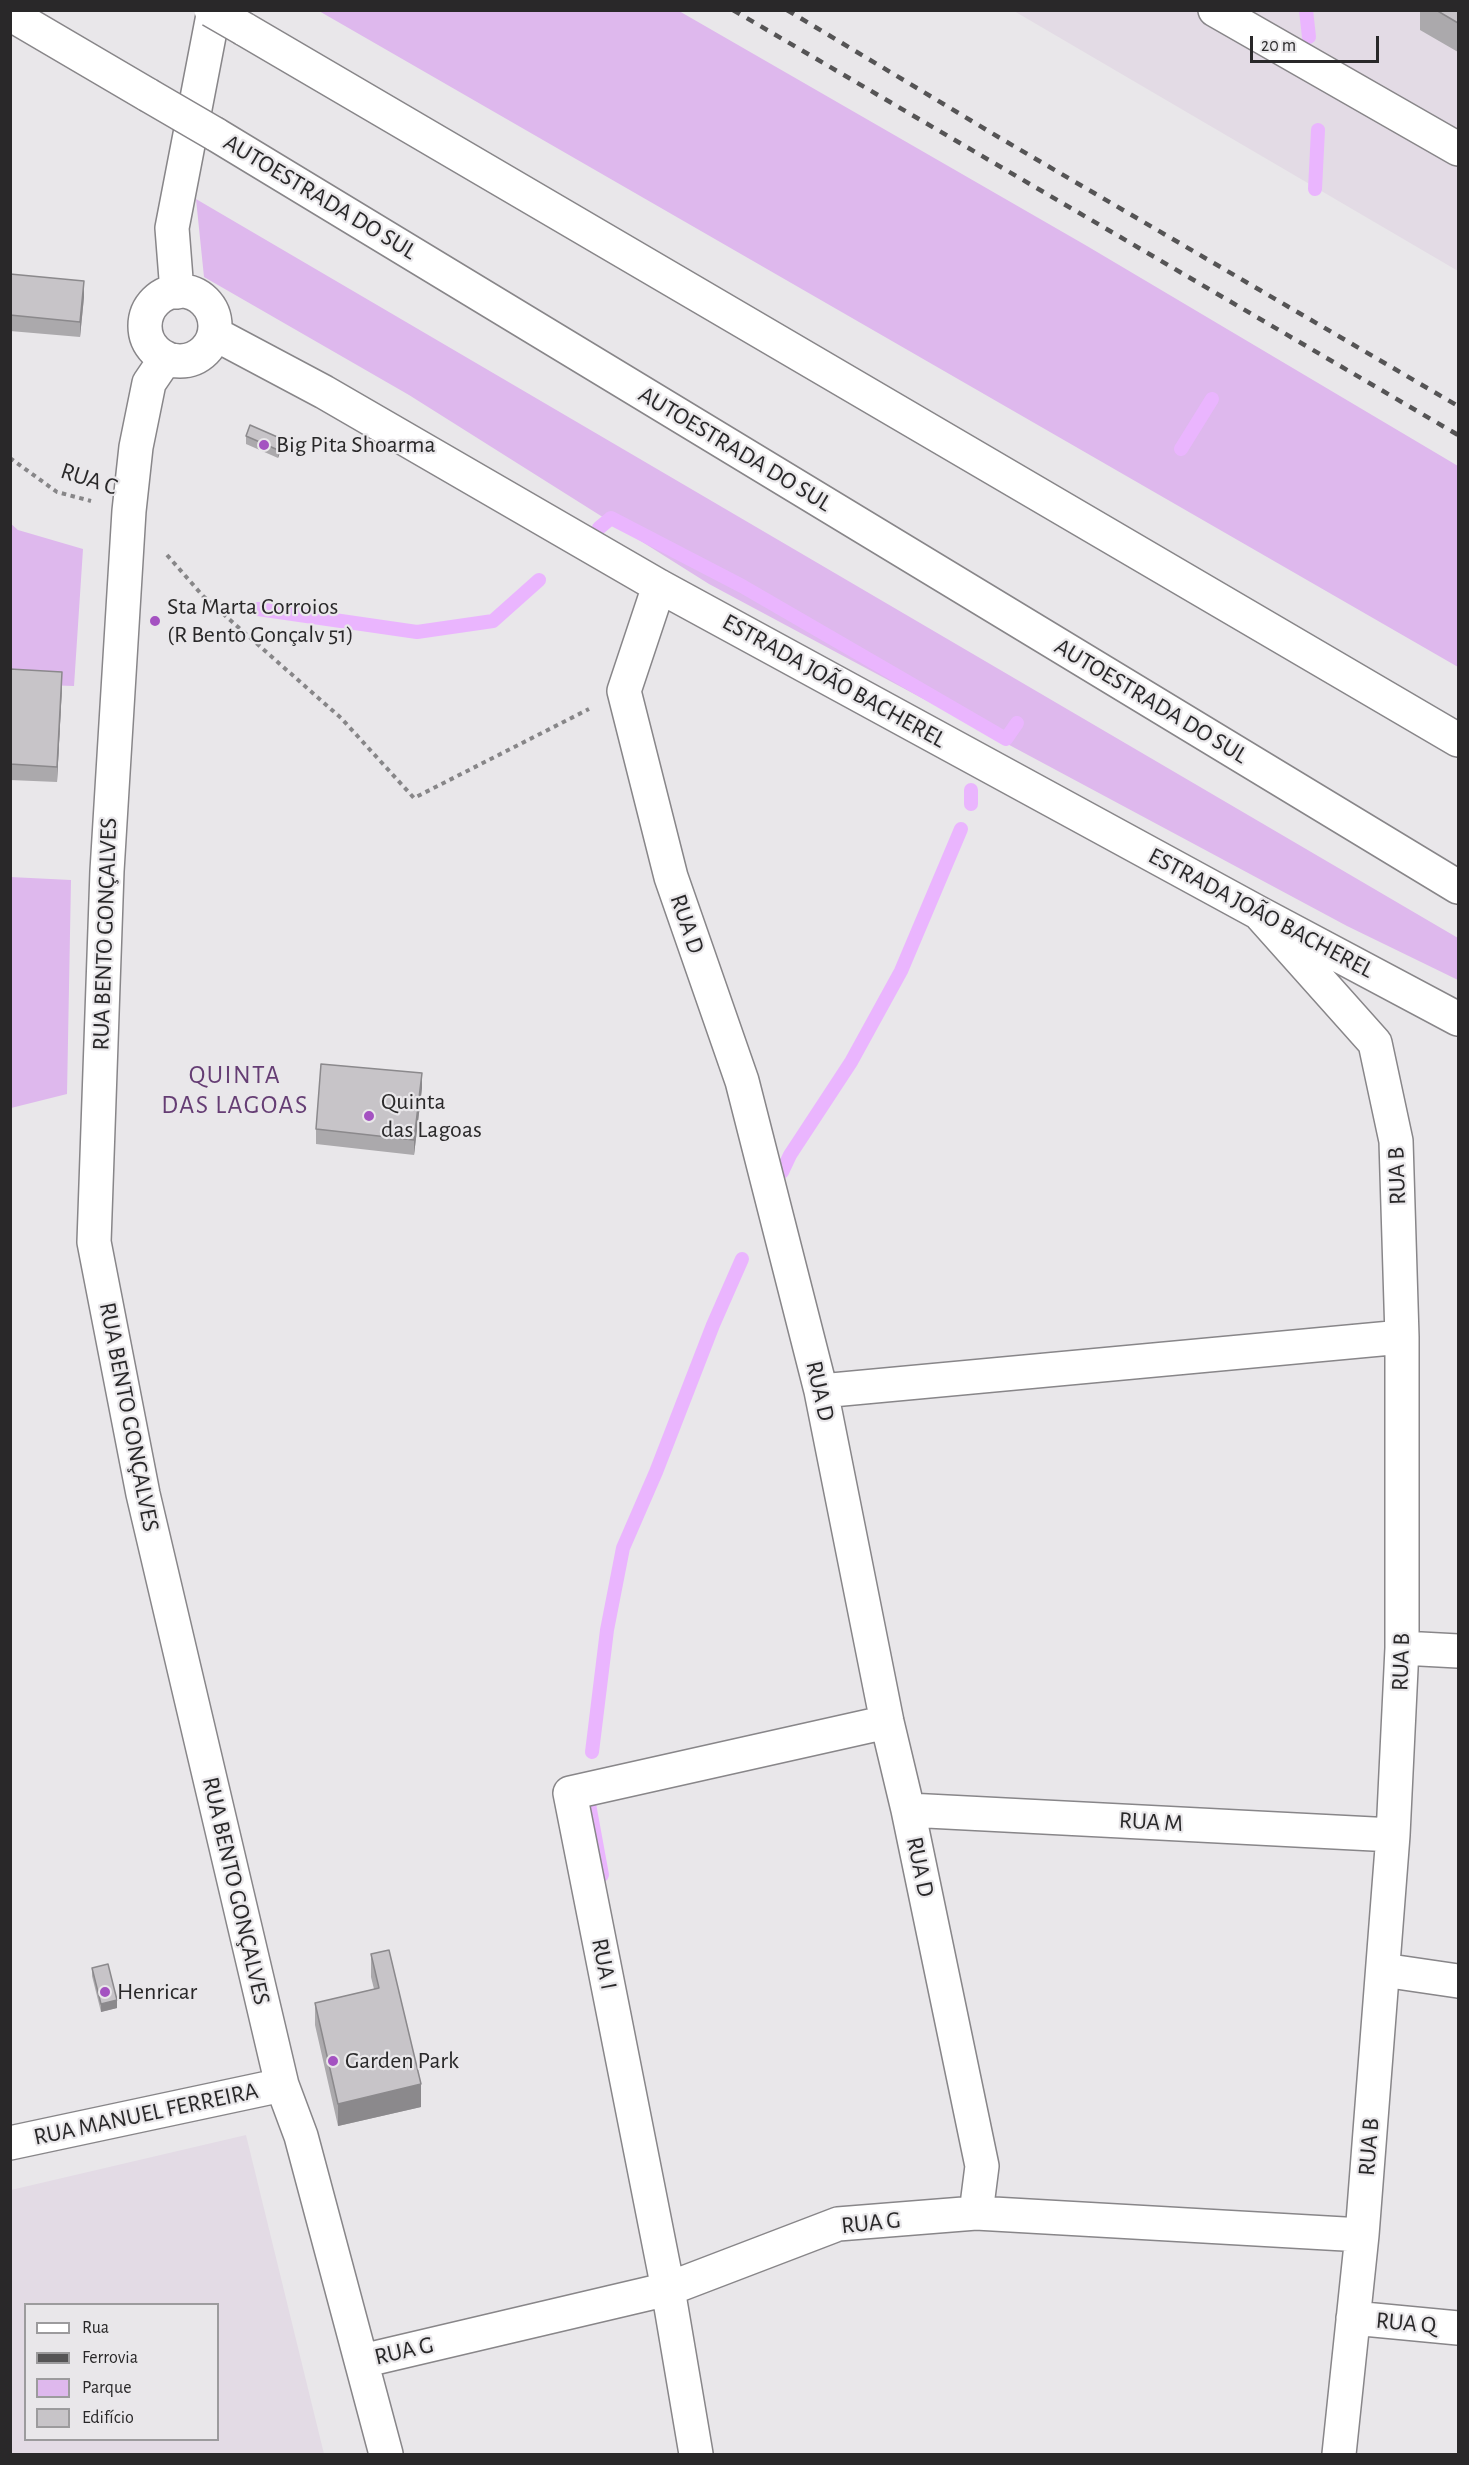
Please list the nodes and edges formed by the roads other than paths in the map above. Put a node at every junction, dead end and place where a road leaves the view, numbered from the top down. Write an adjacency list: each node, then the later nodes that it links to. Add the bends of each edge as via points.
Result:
1 (212, 10): 5 (main road, via 172,228); 9 (main road, bridge)
2 (1215, 10): 4 (main road)
3 (10, 14): 10 (main road, AUTOESTRADA DO SUL, bridge, via 215,134)
4 (1458, 149)
5 (177, 292): 6 (main road, via 188,292 207,303); 7 (main road, via 157,300 146,320 149,343)
6 (215, 334): 7 (main road, via 205,352 196,358); 8 (main road, ESTRADA JOÃO BACHEREL, via 324,392)
7 (166, 358): 22 (main road, RUA BENTO GONÇALVES, via 149,383 129,511 107,871 94,1242 143,1494)
8 (659, 586): 11 (main road, ESTRADA JOÃO BACHEREL); 14 (main road, RUA D, via 624,691 671,877 742,1081)
9 (1458, 740)
10 (1458, 887)
11 (1259, 913): 12 (main road, ESTRADA JOÃO BACHEREL); 13 (main road, RUA B, via 1375,1043 1396,1141)
12 (1458, 1019)
13 (1402, 1337): 14 (main road); 15 (main road, RUA B)
14 (821, 1391): 17 (main road, RUA D)
15 (1402, 1648): 16 (main road); 19 (main road, RUA B)
16 (1458, 1651)
17 (887, 1722): 18 (main road, RUA D); 26 (main road, RUA I, via 570,1793)
18 (908, 1810): 19 (main road, RUA M); 24 (main road, RUA D, via 982,2166)
19 (1393, 1835): 20 (main road, RUA B)
20 (1383, 1970): 21 (main road); 25 (main road, RUA B)
21 (1458, 1981)
22 (282, 2085): 23 (main road, RUA MANUEL FERREIRA); 29 (main road, RUA BENTO GONÇALVES, via 301,2136)
23 (10, 2143)
24 (976, 2213): 25 (main road, RUA G); 26 (main road, RUA G, via 838,2224)
25 (1362, 2235): 27 (main road, RUA B)
26 (668, 2289): 29 (main road, RUA G); 31 (main road, RUA I)
27 (1353, 2318): 28 (main road, RUA Q); 32 (main road, RUA B)
28 (1458, 2328)
29 (362, 2361): 30 (main road, RUA BENTO GONÇALVES)
30 (386, 2454)
31 (696, 2454)
32 (1339, 2454)

